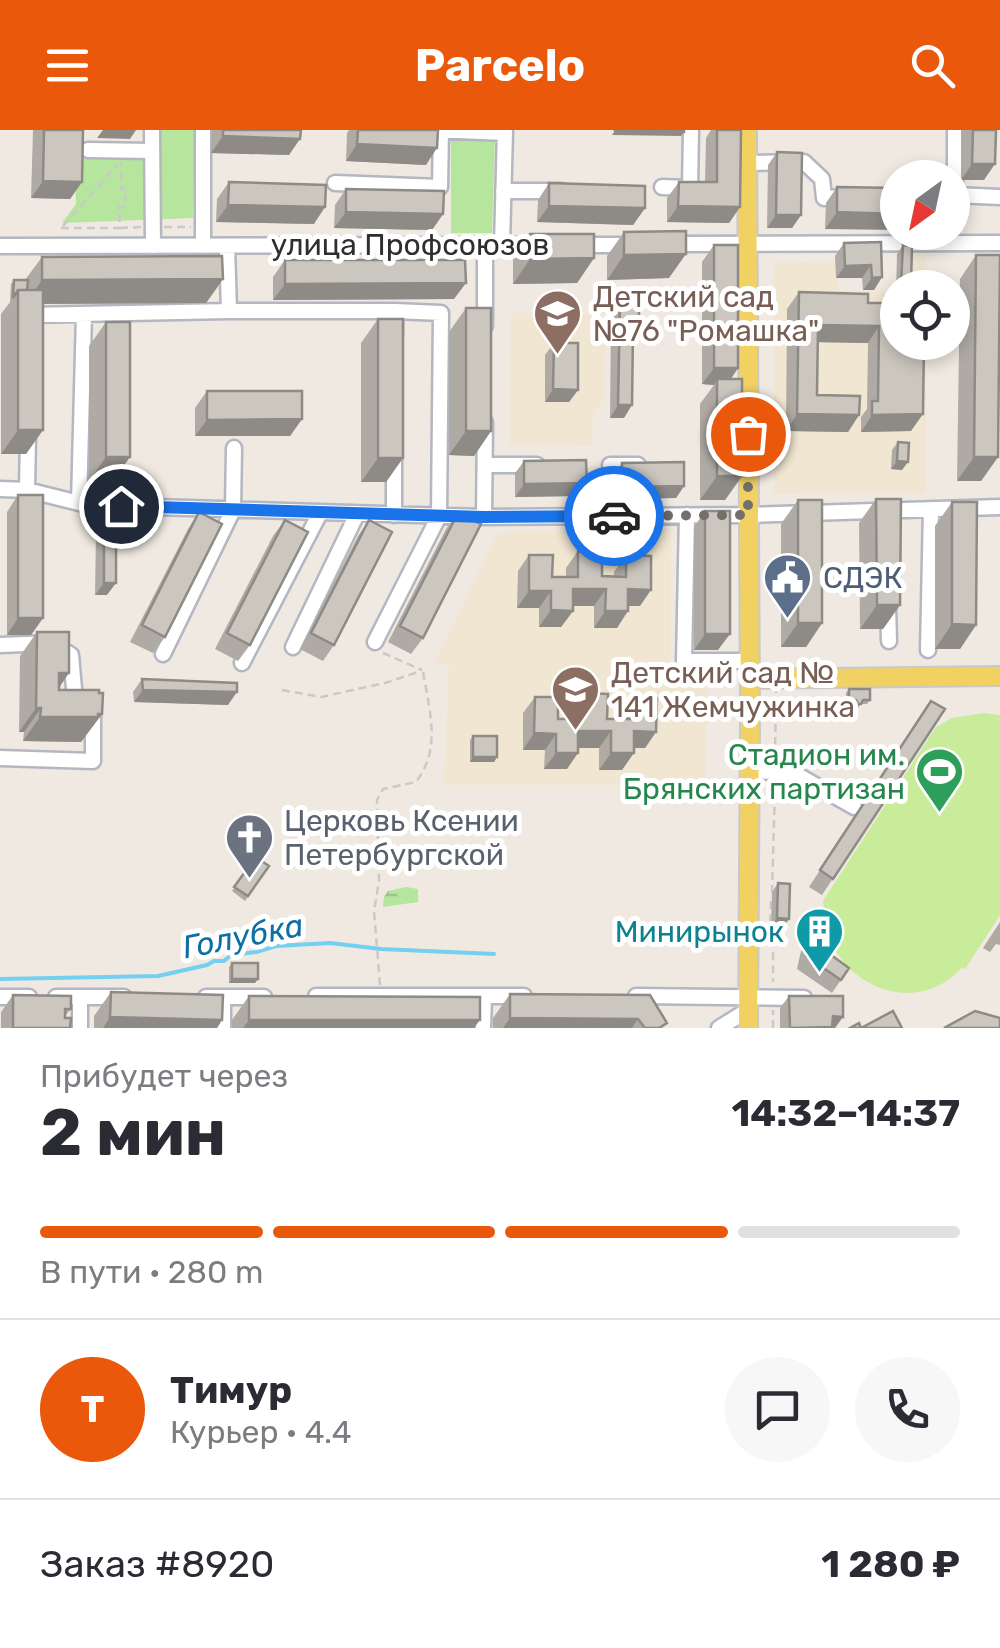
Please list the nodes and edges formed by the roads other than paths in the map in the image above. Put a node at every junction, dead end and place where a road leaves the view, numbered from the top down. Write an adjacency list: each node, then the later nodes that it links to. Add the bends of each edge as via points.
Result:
1 (152, 130): 9 (street)
2 (203, 130): 25 (street)
3 (438, 130): 7 (street); 12 (street, via 440,188)
4 (690, 130): 13 (street, via 690,188)
5 (747, 130): 11 (main road)
6 (955, 130): 10 (street)
7 (505, 131): 15 (street)
8 (88, 150): 9 (street)
9 (152, 151): 24 (street)
10 (955, 160)
11 (747, 163): 17 (street, via 804,162 822,179 824,198); 20 (main road)
12 (335, 183)
13 (662, 187)
14 (580, 190): 15 (street)
15 (503, 191): 22 (street)
16 (970, 196): 18 (street)
17 (861, 197)
18 (1000, 197)
19 (1000, 243): 20 (street, улица Профсоюзов)
20 (748, 244): 22 (street, улица Профсоюзов); 54 (main road)
21 (485, 245): 22 (street, улица Профсоюзов); 26 (street, улица Профсоюзов); 31 (street)
22 (502, 245)
23 (0, 246): 24 (street, улица Профсоюзов)
24 (153, 246): 25 (street, улица Профсоюзов)
25 (203, 246): 26 (street, улица Профсоюзов)
26 (227, 246): 27 (street)
27 (229, 311): 28 (street); 29 (street)
28 (395, 312): 32 (street); 55 (street, via 441,312)
29 (84, 314): 30 (street, via 29,315); 43 (street)
30 (29, 334)
31 (485, 336)
32 (394, 348)
33 (485, 410): 38 (street)
34 (28, 412): 42 (street)
35 (394, 441): 52 (street)
36 (234, 448): 46 (street)
37 (660, 464): 40 (street)
38 (484, 465): 39 (street); 56 (street)
39 (560, 465)
40 (610, 465)
41 (0, 489): 42 (street)
42 (32, 491): 43 (street); 48 (street)
43 (79, 503): 46 (street)
44 (1000, 508): 45 (street)
45 (931, 509): 47 (street); 64 (street)
46 (233, 510): 49 (street); 65 (street)
47 (886, 511): 50 (street); 57 (street)
48 (38, 512)
49 (320, 513): 51 (street); 66 (street)
50 (809, 513): 54 (street); 58 (street)
51 (357, 514): 52 (street); 63 (street)
52 (394, 515): 55 (street)
53 (688, 515): 54 (street); 56 (street); 67 (street, via 684,661)
54 (748, 515): 67 (main road)
55 (439, 516): 56 (street); 62 (street)
56 (484, 517)
57 (886, 529)
58 (809, 532)
59 (888, 585): 60 (street)
60 (889, 641)
61 (0, 645): 69 (street, via 52,644 72,654 74,700 93,699 93,761)
62 (373, 645)
63 (294, 647)
64 (928, 650)
65 (163, 654)
66 (242, 664)
67 (749, 670): 68 (main road); 70 (main road)
68 (1000, 676)
69 (0, 758)
70 (750, 771): 71 (street, via 794,773); 83 (main road)
71 (854, 806)
72 (223, 996): 73 (street); 80 (street); 85 (street)
73 (282, 996)
74 (302, 996): 75 (street)
75 (484, 996): 76 (street); 86 (street)
76 (541, 996)
77 (616, 996): 83 (street)
78 (80, 997): 79 (street); 81 (street); 84 (street)
79 (133, 997)
80 (187, 997)
81 (0, 998)
82 (825, 998): 83 (street, via 773,997)
83 (748, 1011): 87 (street)
84 (80, 1028)
85 (223, 1028)
86 (483, 1028)
87 (719, 1028)

